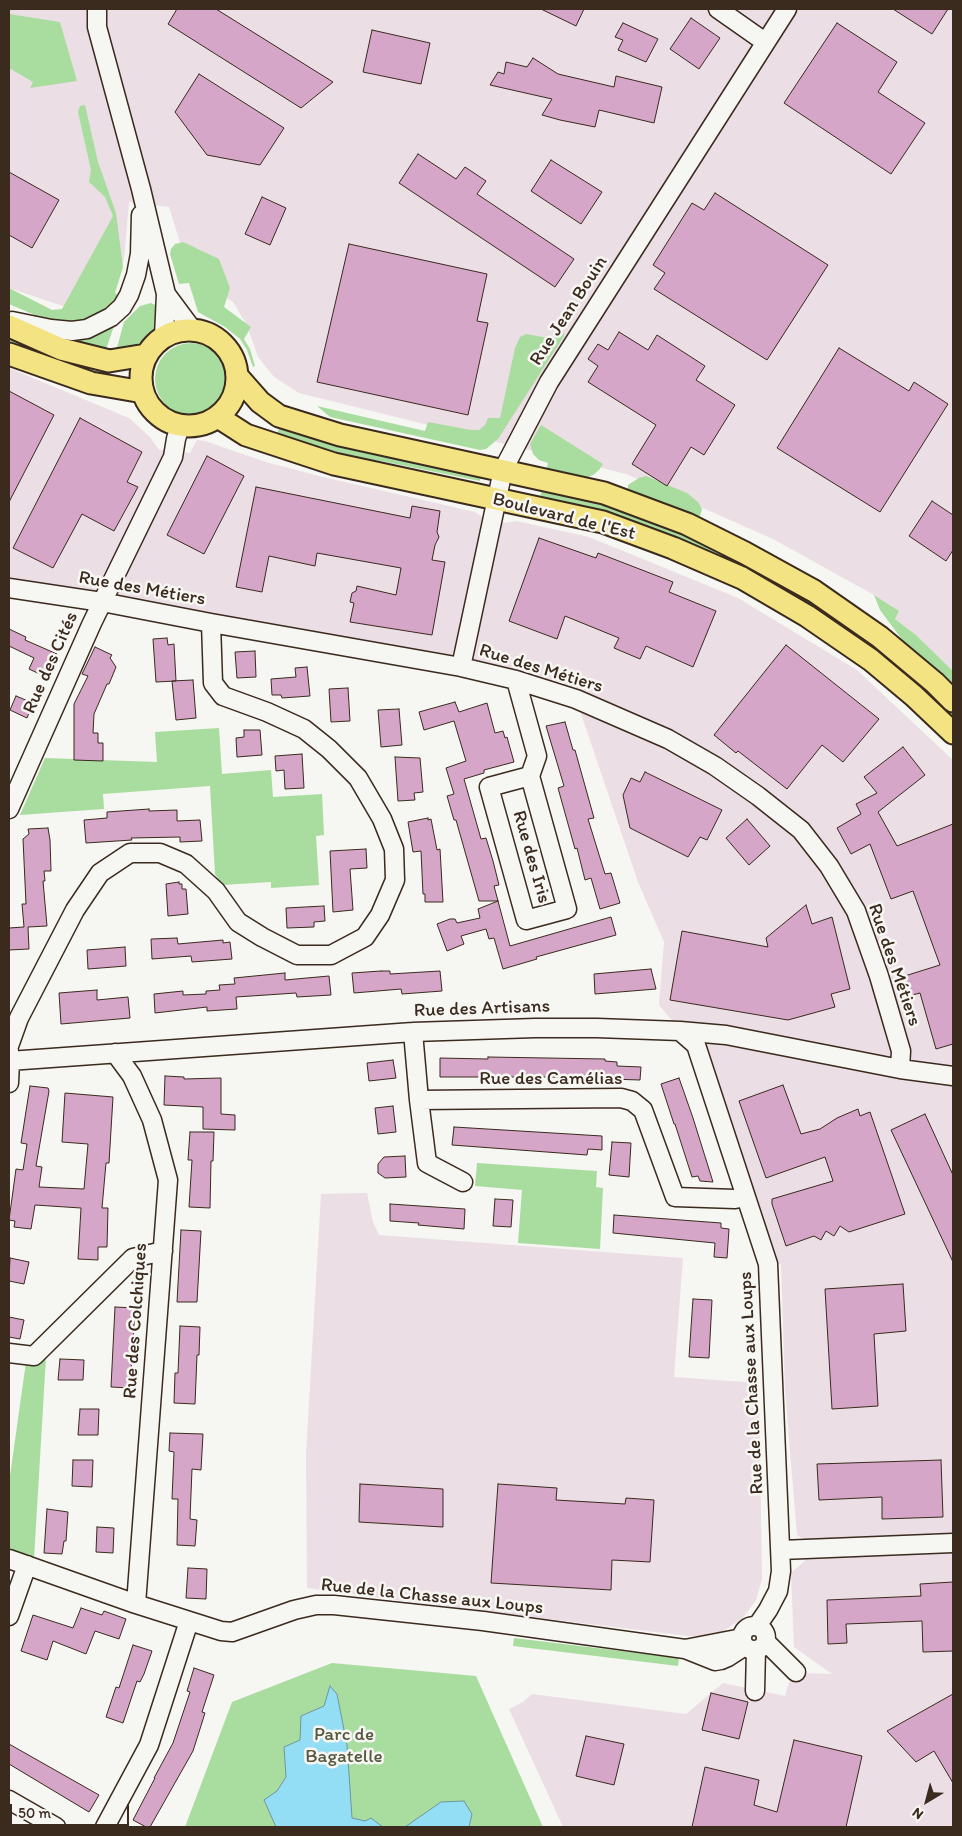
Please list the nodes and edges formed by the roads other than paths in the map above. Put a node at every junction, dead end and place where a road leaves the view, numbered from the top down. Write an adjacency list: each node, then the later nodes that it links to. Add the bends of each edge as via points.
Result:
1 (97, 9): 5 (street, via 97,27)
2 (718, 9): 4 (street)
3 (786, 9): 4 (street, Rue Jean Bouin)
4 (765, 42): 17 (street, Rue Jean Bouin, via 548,382)
5 (141, 189): 6 (street); 7 (street, via 140,254 130,295 122,307 100,324 72,331)
6 (166, 294): 9 (street); 10 (street)
7 (9, 320)
8 (9, 326): 12 (main road, via 61,349 109,361)
9 (192, 329): 10 (main road); 13 (main road, via 219,339 235,362)
10 (164, 336): 12 (main road)
11 (9, 354): 14 (main road, via 91,383)
12 (146, 355): 14 (main road, via 140,379)
13 (238, 377): 15 (main road, via 236,392 229,406); 17 (main road, Boulevard de l'Est, via 260,402 279,416 340,435)
14 (142, 392): 16 (main road, via 157,414)
15 (218, 417): 16 (main road, via 200,425); 18 (main road, Boulevard de l'Est, via 246,435 334,464)
16 (180, 426): 20 (street, Rue des Cités, via 173,457)
17 (503, 470): 18 (street, Rue Jean Bouin); 24 (main road, Boulevard de l'Est, via 604,493 687,524 745,553 814,591 880,637)
18 (496, 499): 22 (street, Rue Jean Bouin); 25 (main road, Boulevard de l'Est, via 602,522 742,578 871,660)
19 (9, 588): 20 (street, Rue des Métiers)
20 (102, 602): 21 (street, Rue des Métiers); 27 (street, Rue des Cités)
21 (211, 623): 22 (street, Rue des Métiers); 30 (street, via 213,683 223,696 304,729 358,778 382,819 394,849 395,880 380,915 365,937 330,955 297,955 238,922 216,891 186,864 160,853 130,853 100,873 76,910 19,1018)
22 (461, 667): 23 (street, Rue des Métiers)
23 (516, 680): 26 (street, Rue des Iris, via 537,756); 32 (street, Rue des Métiers, via 576,699 668,739 715,766 801,830 829,866 856,911 901,1051)
24 (953, 701)
25 (953, 733)
26 (530, 776): 26 (street, Rue des Iris, via 489,787 526,920 567,909)
27 (9, 806)
28 (680, 1031): 29 (street, Rue des Artisans, via 535,1028); 32 (street, Rue des Artisans, via 726,1035); 37 (street, Rue de la Chasse aux Loups, via 696,1045)
29 (413, 1032): 31 (street, Rue des Artisans); 35 (street)
30 (13, 1052): 31 (street, Rue des Artisans); 34 (street)
31 (115, 1053): 38 (street, Rue des Colchiques, via 132,1076 152,1120 168,1180)
32 (900, 1069): 33 (street, Rue des Artisans)
33 (953, 1076)
34 (9, 1082)
35 (419, 1100): 36 (street, via 427,1163); 37 (street, Rue des Camélias, via 632,1100 643,1110 675,1198)
36 (463, 1182)
37 (745, 1197): 41 (street, Rue de la Chasse aux Loups, via 768,1264)
38 (163, 1251): 39 (street, via 133,1258 34,1356); 44 (street, Rue des Colchiques)
39 (9, 1353)
40 (953, 1543): 41 (street)
41 (781, 1550): 47 (street, Rue de la Chasse aux Loups, via 778,1591 757,1626 766,1634)
42 (9, 1559): 43 (street, Rue de la Chasse aux Loups)
43 (28, 1566): 44 (street, Rue de la Chasse aux Loups); 45 (street)
44 (136, 1604): 46 (street, Rue de la Chasse aux Loups)
45 (9, 1616)
46 (189, 1621): 47 (street, Rue de la Chasse aux Loups, via 232,1632 294,1610 334,1605 685,1648 715,1661); 52 (street, via 149,1745)
47 (752, 1644): 48 (street); 49 (street)
48 (796, 1672)
49 (755, 1691)
50 (9, 1800): 51 (street)
51 (56, 1827)
52 (105, 1827)

